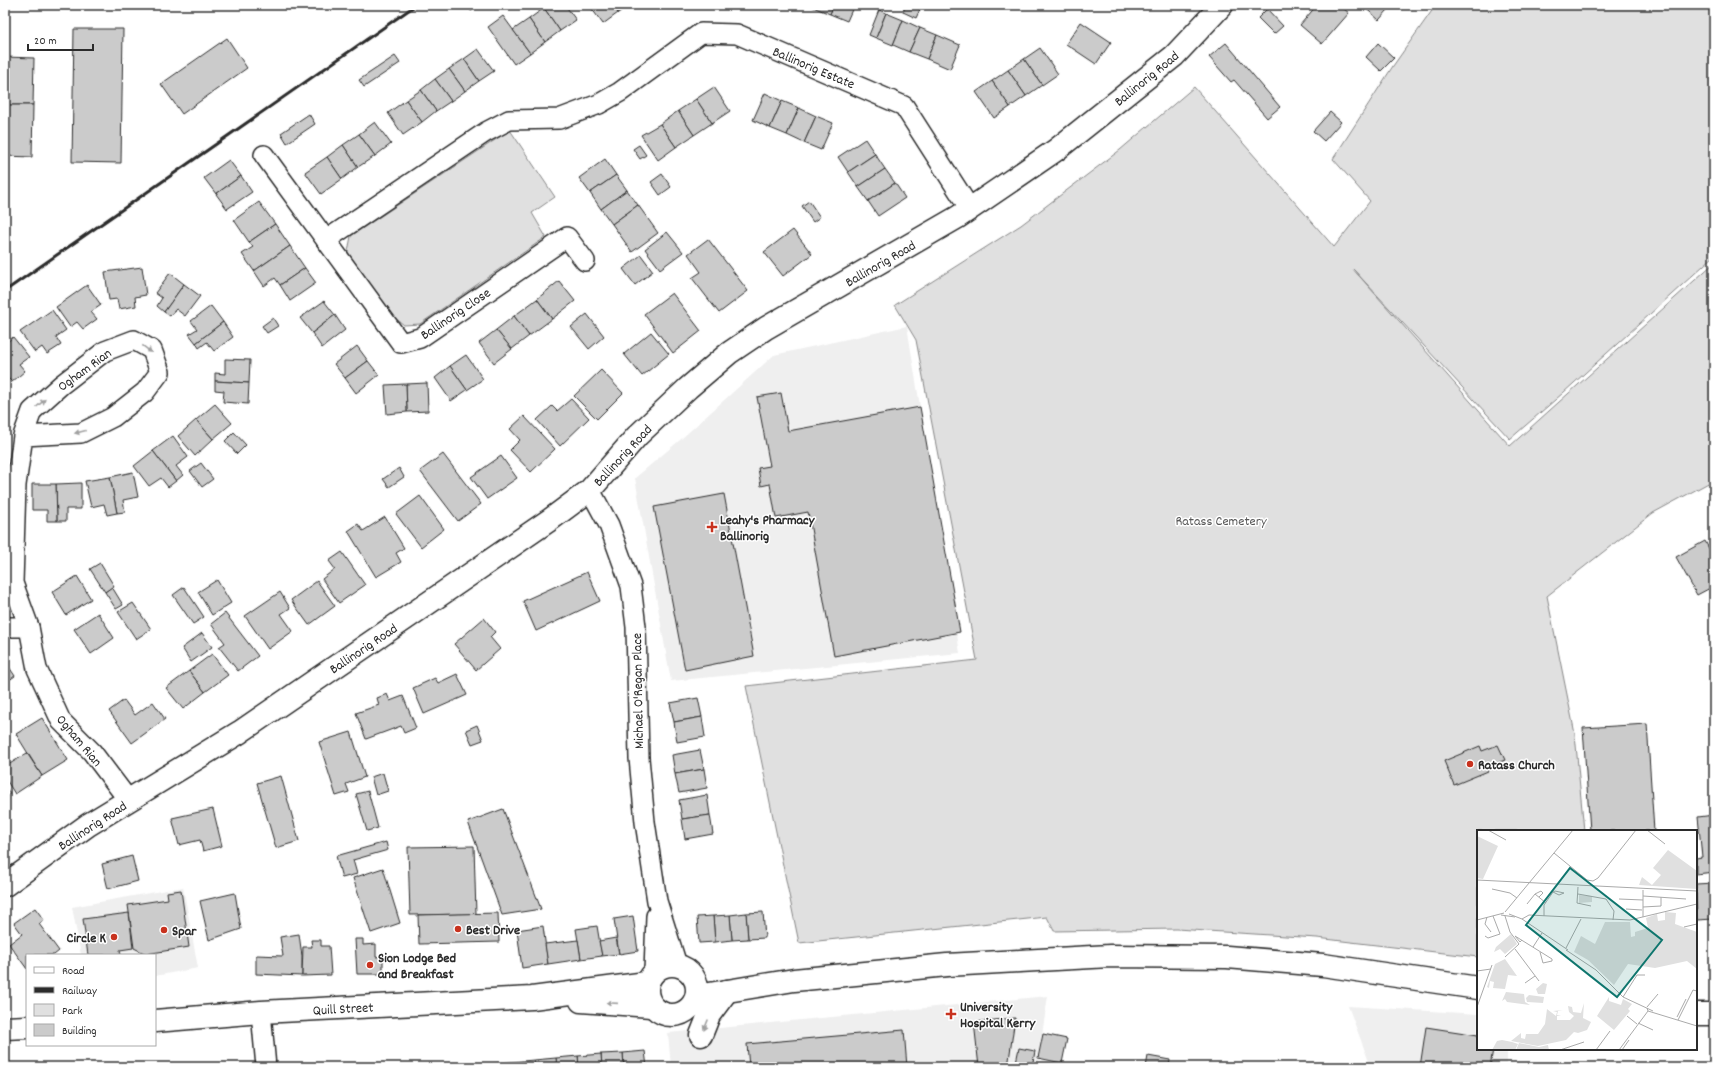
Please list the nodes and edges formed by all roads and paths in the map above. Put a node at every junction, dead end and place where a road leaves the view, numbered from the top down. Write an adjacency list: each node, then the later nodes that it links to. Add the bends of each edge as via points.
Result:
1 (1222, 5): 3 (main road, Ballinorig Road, via 1174,56 1056,150)
2 (264, 155): 4 (street, Ballinorig Close)
3 (970, 209): 4 (street, Ballinorig Estate, via 904,106 737,34 701,34 599,104 559,119 509,120 486,132); 7 (main road, Ballinorig Road, via 766,328 729,353 637,436)
4 (326, 240): 5 (street, Ballinorig Close, via 401,343 420,338 567,237)
5 (585, 261)
6 (23, 436): 6 (street, Ogham Rian, one-way to 6, via 32,411 106,351 134,340 152,350 160,372 145,392 113,417 81,433); 9 (street, Ogham Rian, via 16,485 13,583)
7 (590, 490): 10 (main road, Ballinorig Road, via 493,560 240,732); 12 (street, Michael O'Regan Place, via 609,525 631,586 636,627 639,758 645,822)
8 (5, 627): 9 (street)
9 (29, 627): 10 (street, Ogham Rian, via 37,669 61,721 92,752)
10 (129, 801): 11 (main road, Ballinorig Road, via 88,825)
11 (5, 885)
12 (657, 901): 13 (street); 14 (street)
13 (677, 965): 14 (main road, via 665,966); 16 (main road, via 687,970)
14 (651, 977): 19 (main road, Quill Street); 20 (main road, via 646,994)
15 (794, 980): 16 (main road); 17 (main road, via 947,965 1102,956 1227,957 1323,965); 18 (main road)
16 (696, 988): 18 (main road); 20 (main road, via 693,1005 675,1016 663,1014)
17 (1477, 988)
18 (726, 991): 27 (main road, one-way to 27, via 709,1015)
19 (532, 998): 20 (main road, Quill Street, one-way to 19); 21 (main road, Quill Street)
20 (651, 1006)
21 (261, 1012): 24 (main road, Quill Street); 28 (street)
22 (1697, 1014): 23 (main road)
23 (1714, 1014)
24 (156, 1021)
25 (26, 1027): 26 (main road)
26 (5, 1028)
27 (701, 1035)
28 (266, 1067)

